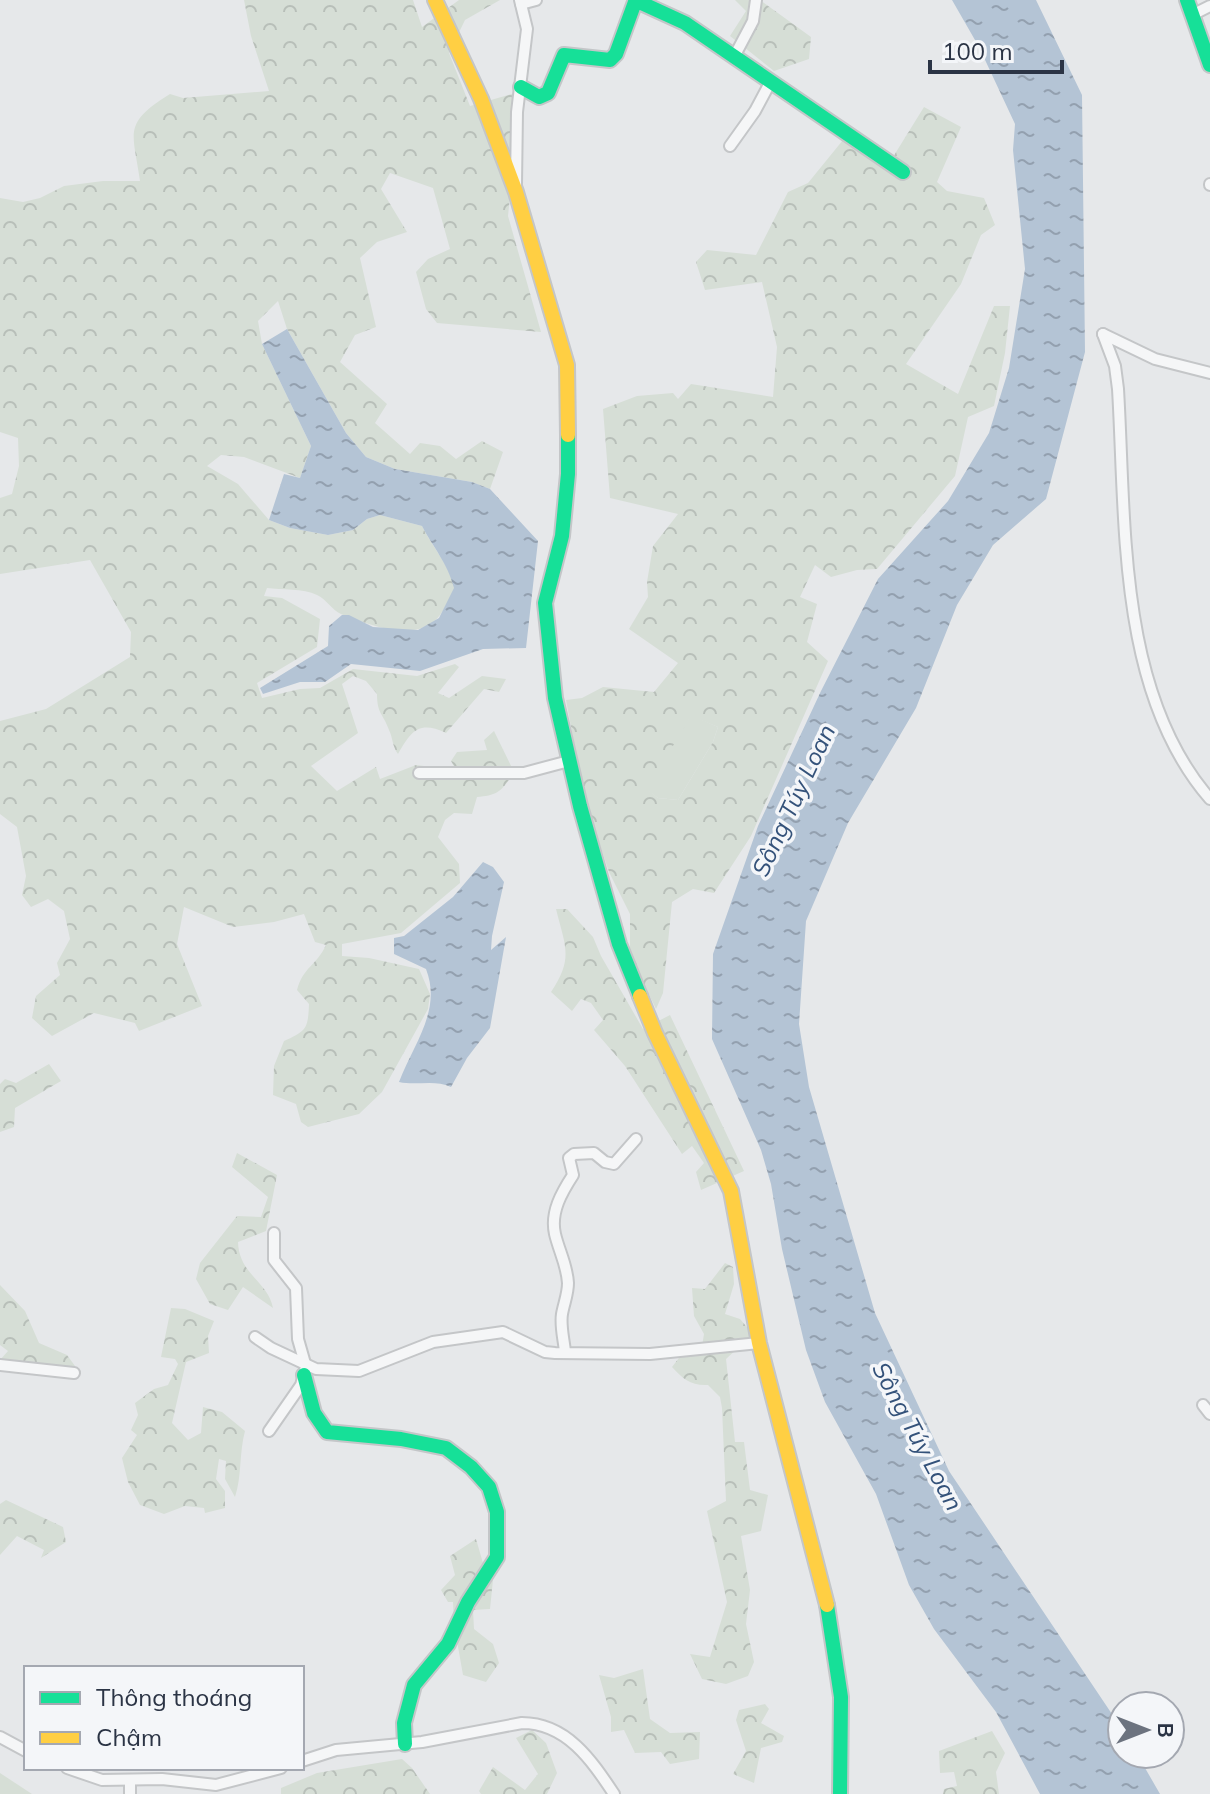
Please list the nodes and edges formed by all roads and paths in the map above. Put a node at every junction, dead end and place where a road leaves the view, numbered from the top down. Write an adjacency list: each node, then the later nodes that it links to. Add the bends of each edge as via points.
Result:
1 (435, 0): 14 (street)
2 (536, 0): 5 (street)
3 (756, 0): 8 (street, via 753,21)
4 (630, 1): 8 (street, via 685,23); 11 (street, via 610,60 564,55 548,93 539,97)
5 (520, 2): 11 (street, via 527,29)
6 (1210, 6): 7 (street)
7 (1189, 7): 9 (street)
8 (734, 57): 10 (street)
9 (1210, 65)
10 (771, 81): 12 (street); 13 (street)
11 (521, 87): 14 (street)
12 (730, 146)
13 (903, 172)
14 (516, 192): 16 (street, via 567,365 567,489 545,603 555,698)
15 (1210, 373): 18 (street, via 1155,359 1103,334 1118,389 1125,554 1138,642 1173,743 1188,774)
16 (569, 761): 17 (street, via 524,773); 22 (street, via 619,944 655,1033 727,1178)
17 (419, 773)
18 (1210, 799)
19 (636, 1139): 23 (street, via 614,1164 598,1153 569,1158 573,1175 554,1219 568,1279 561,1317)
20 (274, 1233): 25 (street, via 274,1260 296,1288)
21 (255, 1337): 25 (street)
22 (759, 1343): 23 (street, via 650,1354); 37 (street, via 829,1612 841,1697)
23 (565, 1352): 25 (street, via 545,1352 503,1332 433,1342 359,1371)
24 (0, 1365): 26 (street)
25 (305, 1371): 27 (street); 29 (street, via 309,1401 327,1432 446,1448 489,1487 497,1512 497,1557 448,1644 414,1685 404,1723)
26 (74, 1373)
27 (269, 1431)
28 (0, 1737): 30 (street)
29 (405, 1744): 31 (street, via 336,1750); 36 (street, via 535,1723 576,1743)
30 (24, 1750)
31 (304, 1760)
32 (73, 1770): 34 (street, via 102,1780)
33 (274, 1770): 34 (street, via 225,1784)
34 (130, 1780): 35 (street)
35 (130, 1794)
36 (614, 1794)
37 (840, 1794)

